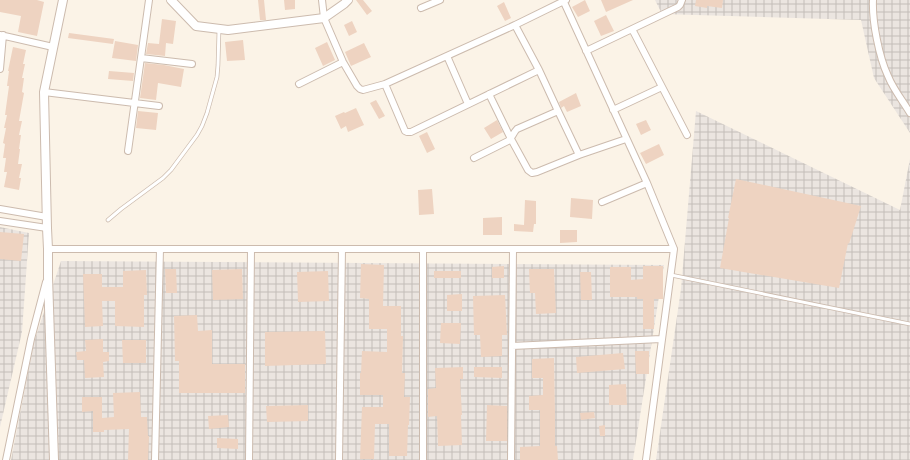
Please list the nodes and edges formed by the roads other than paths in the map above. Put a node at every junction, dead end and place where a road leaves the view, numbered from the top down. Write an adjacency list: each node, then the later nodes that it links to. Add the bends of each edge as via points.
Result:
1 (63, 0): 16 (street)
2 (149, 0): 19 (street)
3 (171, 0): 13 (street, via 196,26)
4 (322, 0): 11 (street)
5 (348, 0): 11 (street)
6 (440, 0): 10 (street)
7 (564, 0): 12 (street); 17 (street)
8 (682, 0): 14 (street, via 678,7)
9 (873, 0): 34 (street, via 874,24 883,65 888,78)
10 (421, 8)
11 (324, 18): 13 (street); 20 (street)
12 (515, 26): 18 (street); 23 (street)
13 (219, 29): 45 (lane, via 217,77 207,113 197,135 163,178)
14 (632, 29): 17 (street); 26 (street)
15 (1, 35): 16 (street); 22 (street)
16 (53, 47): 27 (street)
17 (586, 51): 32 (street)
18 (447, 56): 25 (street); 30 (street)
19 (141, 58): 21 (street); 29 (street)
20 (343, 62): 24 (street); 25 (street, via 360,90)
21 (192, 64)
22 (0, 69)
23 (539, 70): 28 (street); 33 (street)
24 (299, 84)
25 (385, 84): 30 (street, via 407,132)
26 (662, 87): 32 (street); 35 (street)
27 (44, 92): 29 (street); 44 (street)
28 (489, 94): 30 (street); 36 (street)
29 (135, 104): 31 (street); 38 (street)
30 (468, 104)
31 (159, 106)
32 (613, 110): 37 (street)
33 (558, 111): 36 (street, via 517,129); 39 (street)
34 (910, 113)
35 (687, 135)
36 (511, 139): 39 (street, via 528,170 532,172); 40 (street)
37 (626, 139): 39 (street); 41 (street)
38 (128, 151)
39 (579, 155)
40 (474, 158)
41 (647, 183): 42 (street); 54 (street)
42 (602, 202)
43 (0, 209): 44 (street)
44 (47, 217): 47 (street)
45 (108, 220)
46 (0, 221): 47 (street)
47 (47, 228): 48 (street)
48 (48, 248): 49 (street); 56 (street)
49 (160, 249): 50 (street); 62 (street)
50 (250, 249): 51 (street); 63 (street)
51 (342, 249): 52 (street); 64 (street)
52 (423, 249): 53 (street); 65 (street)
53 (513, 249): 54 (street); 59 (street)
54 (674, 250): 55 (street)
55 (670, 274): 57 (lane); 58 (street)
56 (48, 277): 60 (street, via 31,339); 61 (street)
57 (910, 324)
58 (661, 339): 59 (street); 67 (street)
59 (512, 346): 66 (street)
60 (6, 460)
61 (54, 460)
62 (155, 460)
63 (249, 460)
64 (339, 460)
65 (423, 460)
66 (511, 460)
67 (646, 460)

